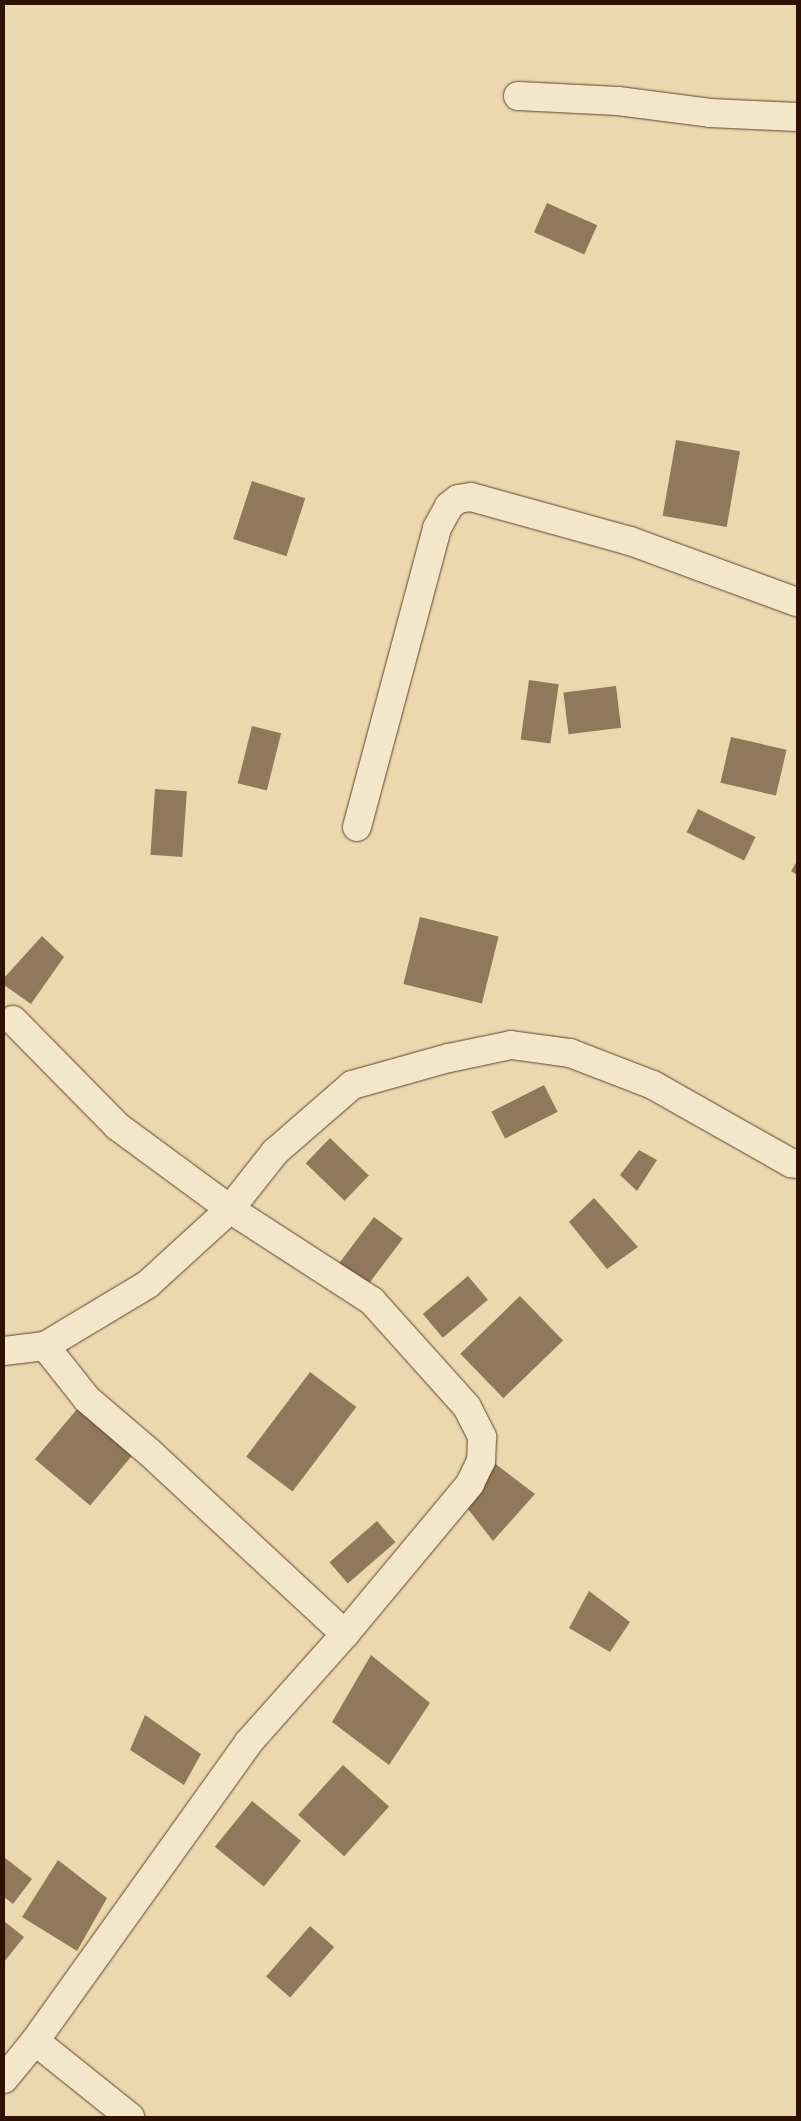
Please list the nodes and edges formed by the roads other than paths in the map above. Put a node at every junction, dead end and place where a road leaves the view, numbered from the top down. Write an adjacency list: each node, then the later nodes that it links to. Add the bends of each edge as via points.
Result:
1 (518, 96): 2 (street, via 618,101 710,113)
2 (797, 117)
3 (797, 602): 4 (street, via 630,541 471,497 458,499 449,506 438,528)
4 (357, 827)
5 (13, 1020): 7 (street, via 117,1126)
6 (797, 1164): 7 (street, via 653,1085 570,1053 510,1045 352,1085 275,1152)
7 (230, 1209): 8 (street, via 148,1284); 10 (street, via 372,1301 467,1406 482,1437 481,1461 470,1484)
8 (45, 1346): 9 (street); 10 (street, via 87,1399 149,1452)
9 (4, 1351)
10 (344, 1634): 11 (street, via 248,1743)
11 (35, 2041): 12 (street); 13 (street)
12 (4, 2079)
13 (130, 2117)

